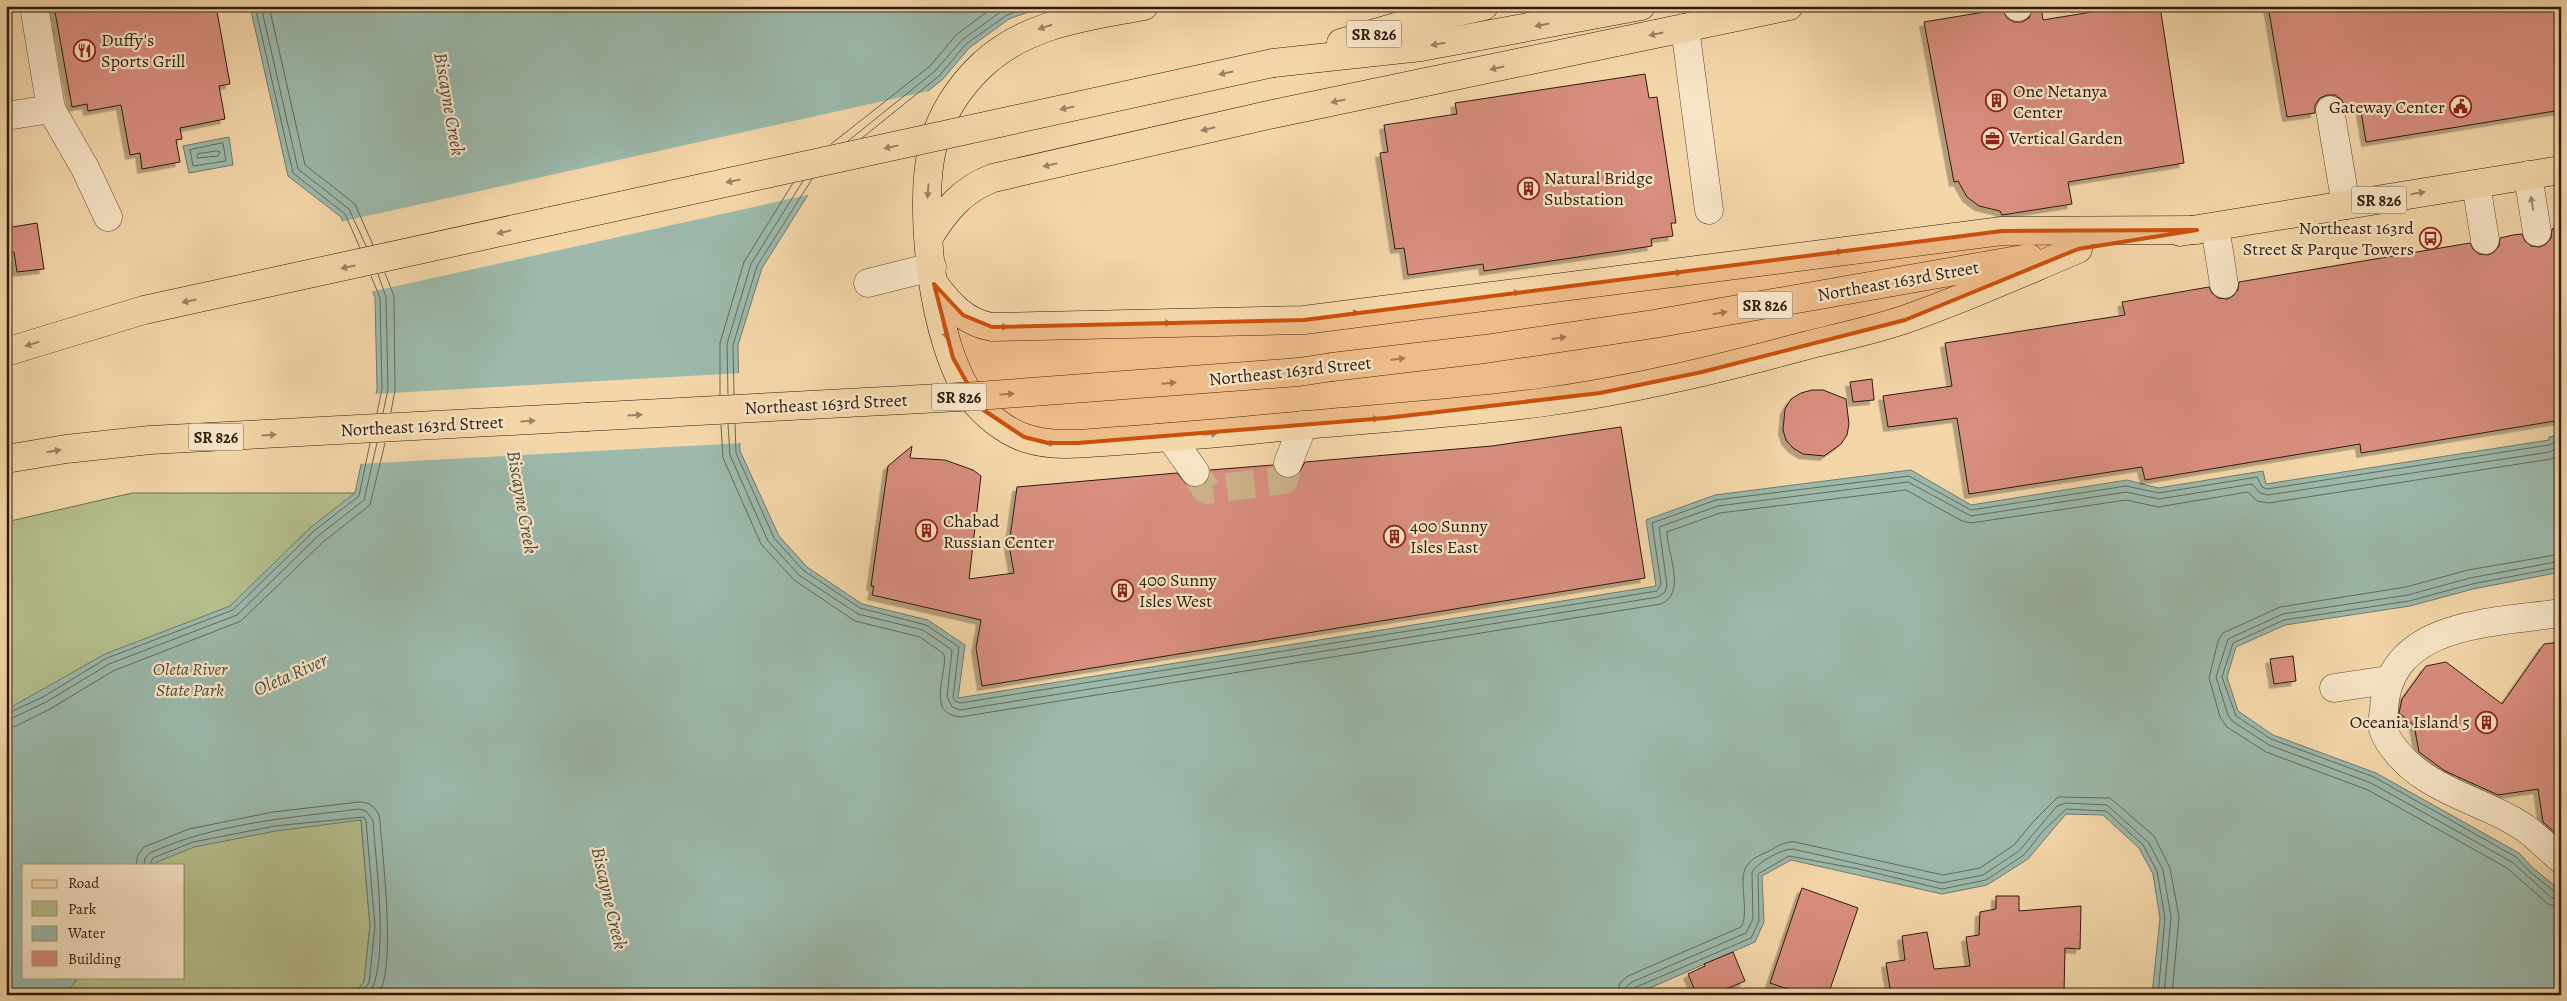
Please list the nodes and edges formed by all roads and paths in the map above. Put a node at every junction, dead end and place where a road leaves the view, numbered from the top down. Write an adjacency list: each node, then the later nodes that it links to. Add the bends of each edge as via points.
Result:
1 (34, 6): 8 (lane)
2 (1144, 6): 19 (main road, one-way to 19, via 1067,21 1035,31 1007,46 981,67 955,97 937,133 927,195)
3 (1484, 6): 7 (main road, SR 826, via 1420,20)
4 (1641, 6): 7 (main road, one-way to 7, via 1421,47)
5 (1789, 6): 6 (main road)
6 (1685, 28): 15 (lane); 19 (main road, one-way to 19, via 1273,114 993,178 969,189 959,198)
7 (1274, 63): 25 (main road, SR 826, one-way to 25, bridge, via 144,310)
8 (51, 109): 10 (lane); 16 (lane, via 85,168)
9 (2330, 110): 14 (lane)
10 (6, 116)
11 (2561, 170): 12 (main road, Northeast 163rd Street / SR 826)
12 (2528, 175): 13 (main road, Northeast 163rd Street / SR 826); 18 (lane, one-way to 12)
13 (2476, 184): 14 (main road, Northeast 163rd Street / SR 826, one-way to 13); 20 (lane)
14 (2346, 205): 17 (main road, Northeast 163rd Street / SR 826)
15 (1709, 210)
16 (108, 218)
17 (2206, 228): 21 (main road, Northeast 163rd Street / SR 826); 22 (main road, one-way to 17, via 943,296 963,315 978,324 992,327 1304,320 2002,231); 24 (lane)
18 (2537, 232)
19 (929, 237): 22 (main road)
20 (2485, 240)
21 (2078, 250): 26 (main road, one-way to 21, via 1542,402 1694,374 1905,320); 28 (main road, Northeast 163rd Street / SR 826, one-way to 21, bridge, via 150,440 978,396 1299,372 1654,324)
22 (933, 275): 23 (lane); 27 (main road, one-way to 27, via 947,341 962,381 982,409 1009,430 1056,444)
23 (868, 282)
24 (2224, 284)
25 (6, 352)
26 (1303, 425): 27 (main road, one-way to 26); 29 (lane)
27 (1170, 438): 30 (lane)
28 (6, 459)
29 (1288, 464)
30 (1195, 472)
31 (2561, 613): 32 (lane, via 2434,636 2417,645)
32 (2388, 680): 33 (lane); 34 (lane, via 2383,728 2408,763 2424,777 2529,831)
33 (2334, 688)
34 (2561, 859)

